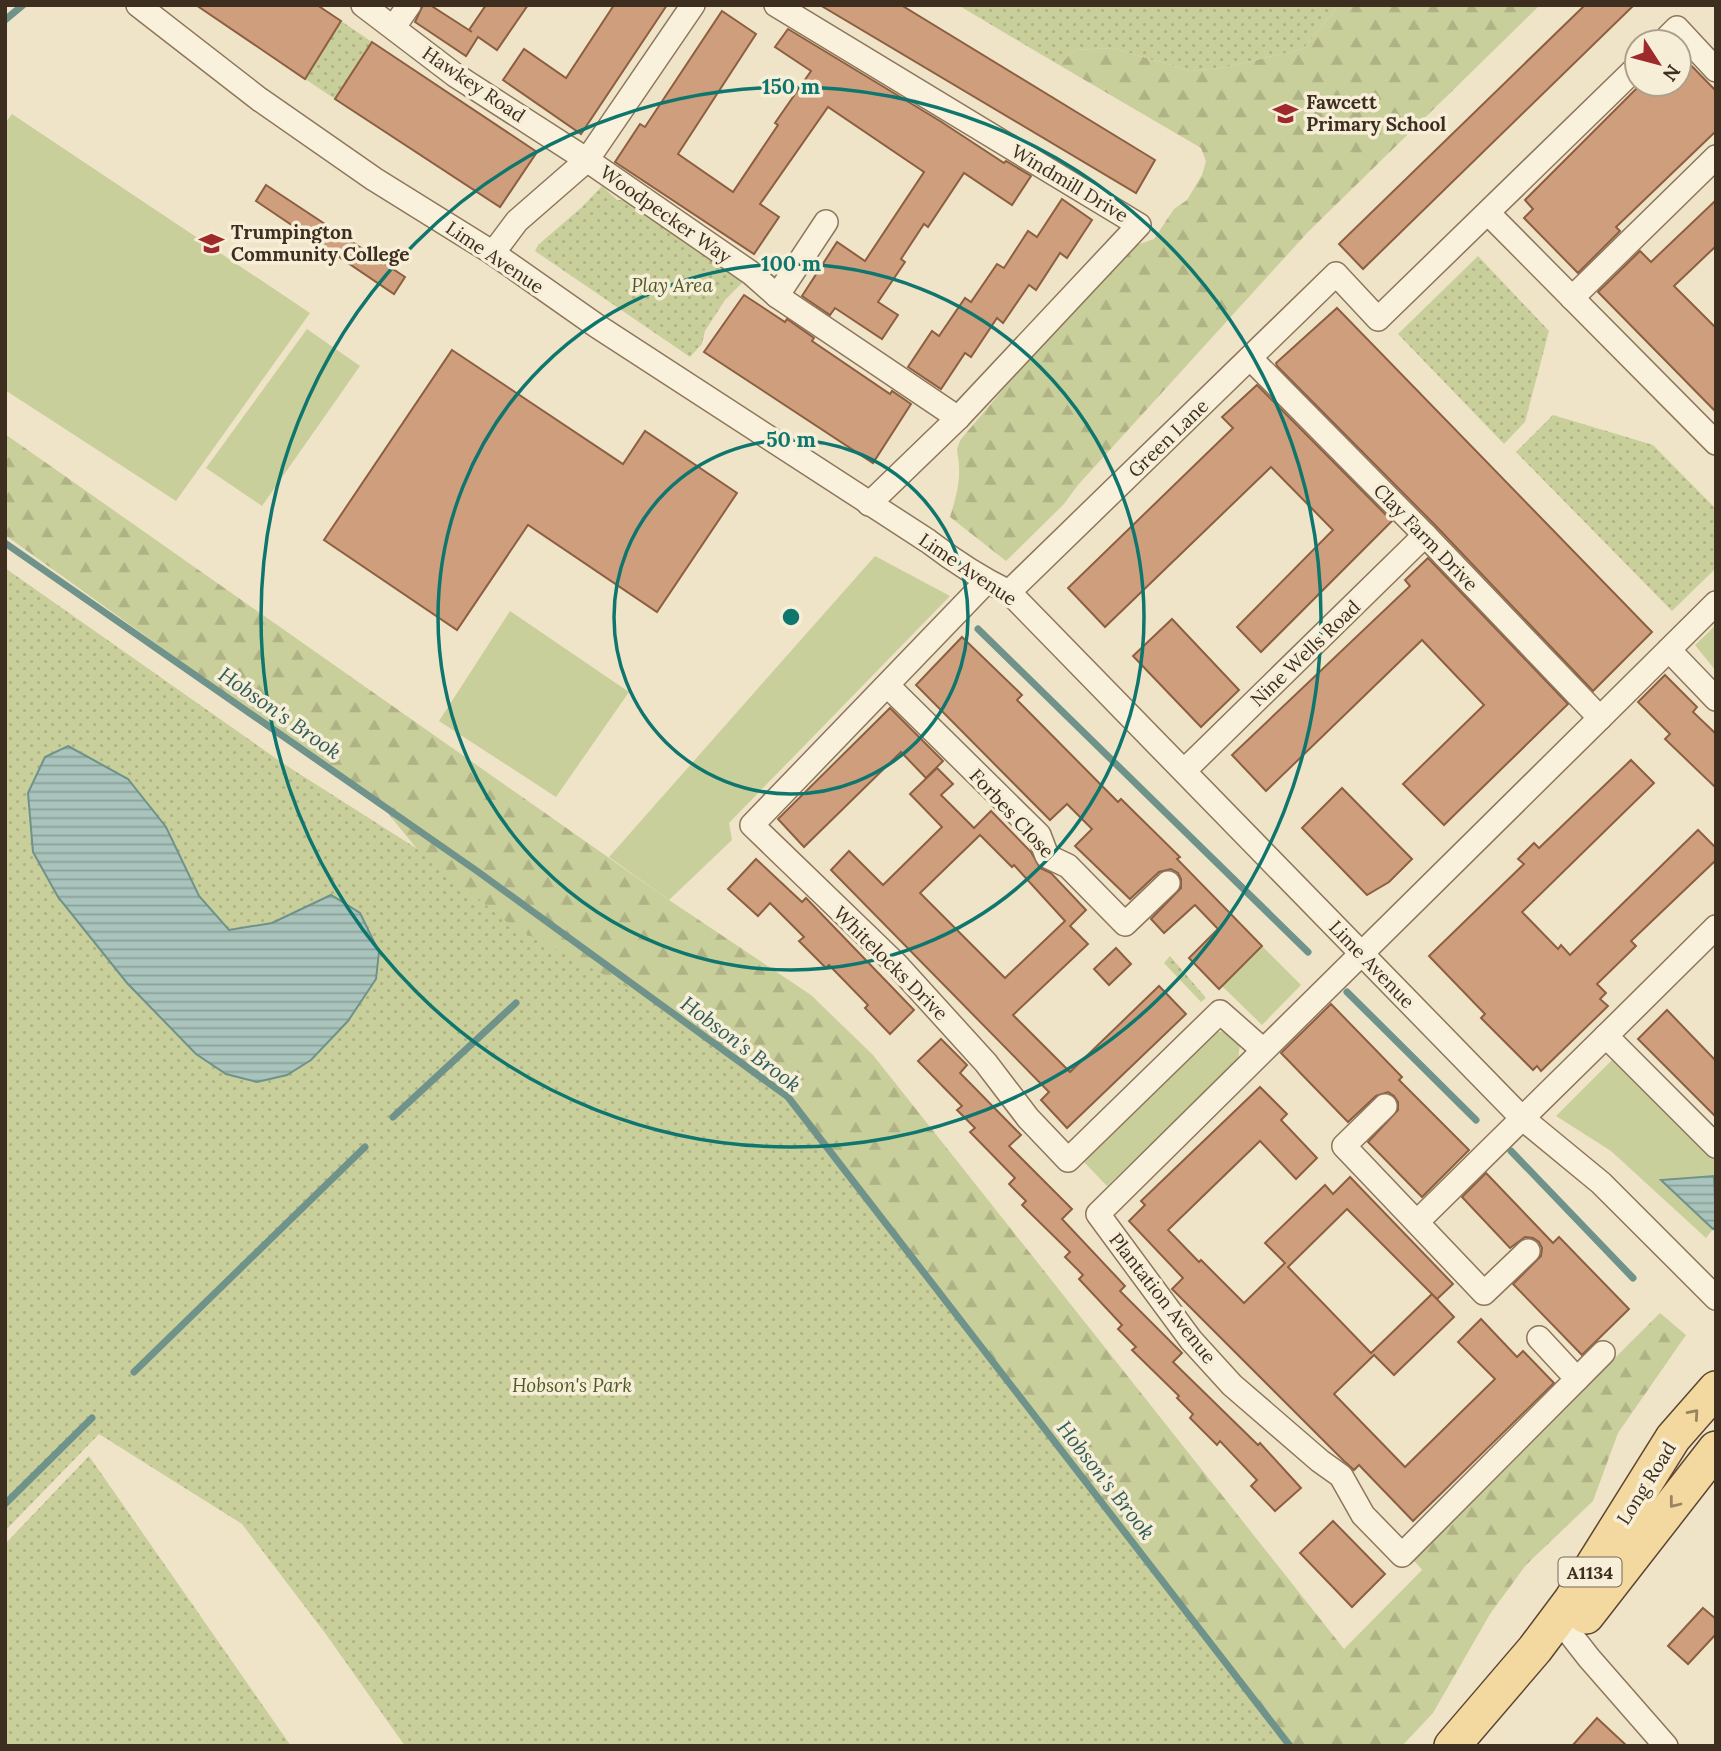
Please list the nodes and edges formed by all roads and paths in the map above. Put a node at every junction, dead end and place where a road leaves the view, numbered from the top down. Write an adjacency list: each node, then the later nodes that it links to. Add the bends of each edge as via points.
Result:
1 (138, 5): 14 (street, Lime Avenue, via 282,115)
2 (363, 5): 6 (street, Hawkey Road)
3 (409, 5): 6 (street)
4 (693, 5): 11 (street)
5 (776, 5): 18 (street, Windmill Drive, via 1139,225)
6 (394, 27): 11 (street, Hawkey Road, via 455,75)
7 (1693, 46): 8 (street)
8 (1716, 70)
9 (1623, 81): 12 (street)
10 (1716, 157): 16 (street)
11 (587, 160): 14 (street, via 517,220); 15 (street, Woodpecker Way, via 751,273)
12 (1488, 213): 16 (street); 17 (street, Green Lane, via 1378,319 1336,274)
13 (826, 222): 15 (street)
14 (493, 253): 20 (street, Lime Avenue)
15 (777, 296): 18 (street, Woodpecker Way)
16 (1572, 298): 19 (street)
17 (1250, 358): 21 (street, Clay Farm Drive); 23 (street, Green Lane)
18 (958, 418): 20 (street, Windmill Drive)
19 (1715, 442)
20 (869, 504): 22 (street, Lime Avenue)
21 (1425, 535): 28 (street, Clay Farm Drive); 29 (street, Nine Wells Road)
22 (986, 582): 23 (street, Lime Avenue); 26 (street, Whitelocks Drive)
23 (1009, 592): 29 (street, Lime Avenue)
24 (1716, 603): 25 (street)
25 (1669, 650): 27 (street); 28 (street)
26 (888, 686): 30 (street, Forbes Close, via 1039,835 1047,856 1068,866 1125,924); 34 (street, Whitelocks Drive, via 752,825 896,964 1068,1160 1220,1012)
27 (1716, 699)
28 (1600, 718): 32 (street)
29 (1184, 771): 32 (street, Lime Avenue)
30 (1168, 883)
31 (1716, 927): 33 (street)
32 (1362, 953): 34 (street, Plantation Avenue); 36 (street, Lime Avenue)
33 (1605, 1036): 36 (street); 37 (street)
34 (1263, 1050): 43 (street, Plantation Avenue, via 1098,1214 1191,1340 1232,1385 1341,1476 1363,1516 1402,1555)
35 (1385, 1105): 38 (street, via 1344,1146)
36 (1522, 1118): 38 (street); 40 (street, Lime Avenue, via 1601,1183)
37 (1716, 1146)
38 (1417, 1222): 39 (street, via 1485,1293)
39 (1528, 1251)
40 (1716, 1298)
41 (1539, 1338): 43 (street)
42 (1603, 1353): 43 (street, Plantation Avenue)
43 (1577, 1379)
44 (1716, 1389): 47 (main road, Long Road / A1134, one-way to 44, via 1571,1601 1673,1438)
45 (1716, 1449): 46 (main road, Long Road / A1134, one-way to 46)
46 (1571, 1635): 48 (main road, Long Road / A1134); 49 (street)
47 (1452, 1746)
48 (1468, 1746)
49 (1666, 1746)

